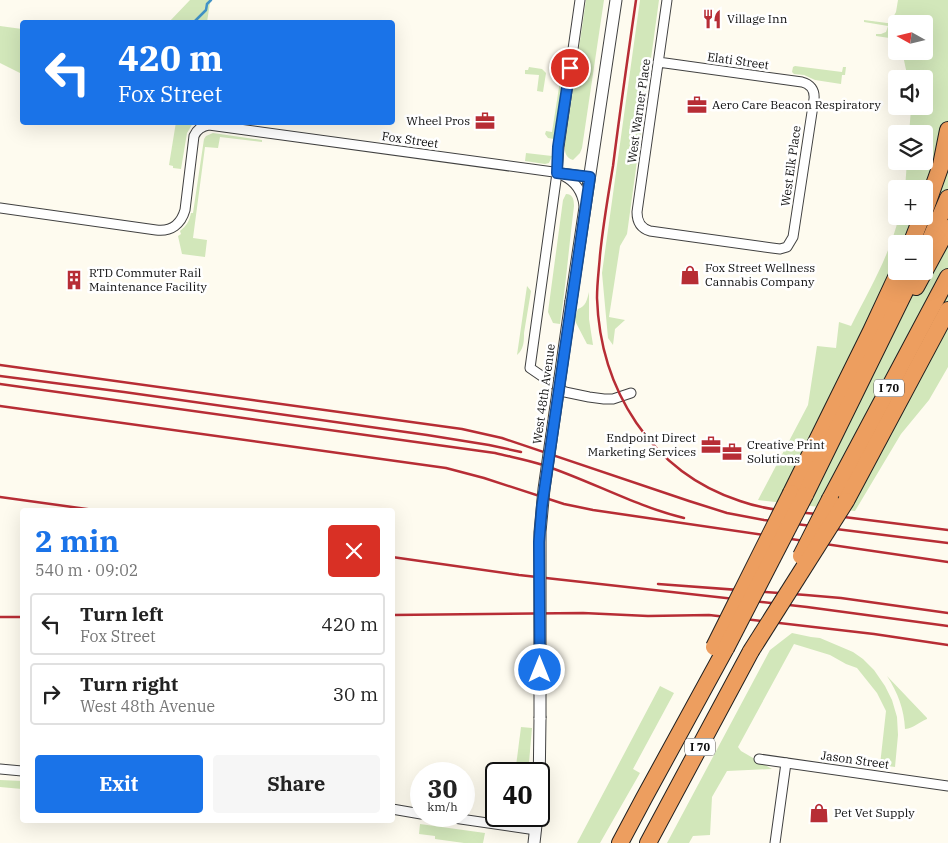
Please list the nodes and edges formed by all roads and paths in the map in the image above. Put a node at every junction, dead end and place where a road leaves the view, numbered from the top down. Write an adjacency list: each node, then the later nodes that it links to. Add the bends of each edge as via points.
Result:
1 (580, 0): 7 (street, West 48th Avenue)
2 (616, 0): 8 (street, West 48th Avenue)
3 (667, 0): 4 (street, West Warner Place)
4 (658, 62): 5 (street, Elati Street, via 802,82); 15 (street, West Warner Place, via 637,216 639,224 650,231 780,249)
5 (812, 88): 15 (street, West Elk Place, via 814,96 793,238)
6 (948, 130): 9 (highway)
7 (557, 173): 8 (street, Fox Street); 11 (street, Fox Street, via 206,125 194,136 183,216 166,230); 12 (street, via 570,179 578,188); 20 (street, West 48th Avenue, via 530,368 565,392 597,399 613,399)
8 (590, 177): 12 (street, West 48th Avenue)
9 (933, 190)
10 (948, 198): 14 (highway)
11 (0, 208)
12 (585, 211): 25 (street, West 48th Avenue, bridge, via 540,532)
13 (948, 228): 21 (highway, I 70)
14 (932, 235)
15 (787, 247)
16 (948, 277): 23 (highway, I 70)
17 (895, 280): 22 (highway)
18 (911, 280): 21 (highway)
19 (948, 310): 23 (highway)
20 (631, 392)
21 (845, 413): 22 (highway, I 70)
22 (798, 494): 30 (highway, I 70, bridge, via 690,713)
23 (838, 500): 39 (highway, I 70, bridge, via 751,651)
24 (759, 759): 26 (street, Jason Street)
25 (539, 762)
26 (786, 763): 29 (street, Jason Street); 40 (street)
27 (0, 769): 28 (street)
28 (20, 771)
29 (948, 786)
30 (644, 798): 37 (highway); 38 (highway, I 70)
31 (395, 810): 32 (street)
32 (410, 812)
33 (475, 821): 35 (street)
34 (536, 827): 35 (street)
35 (536, 830): 36 (street)
36 (534, 843)
37 (610, 843)
38 (620, 843)
39 (648, 843)
40 (774, 843)

